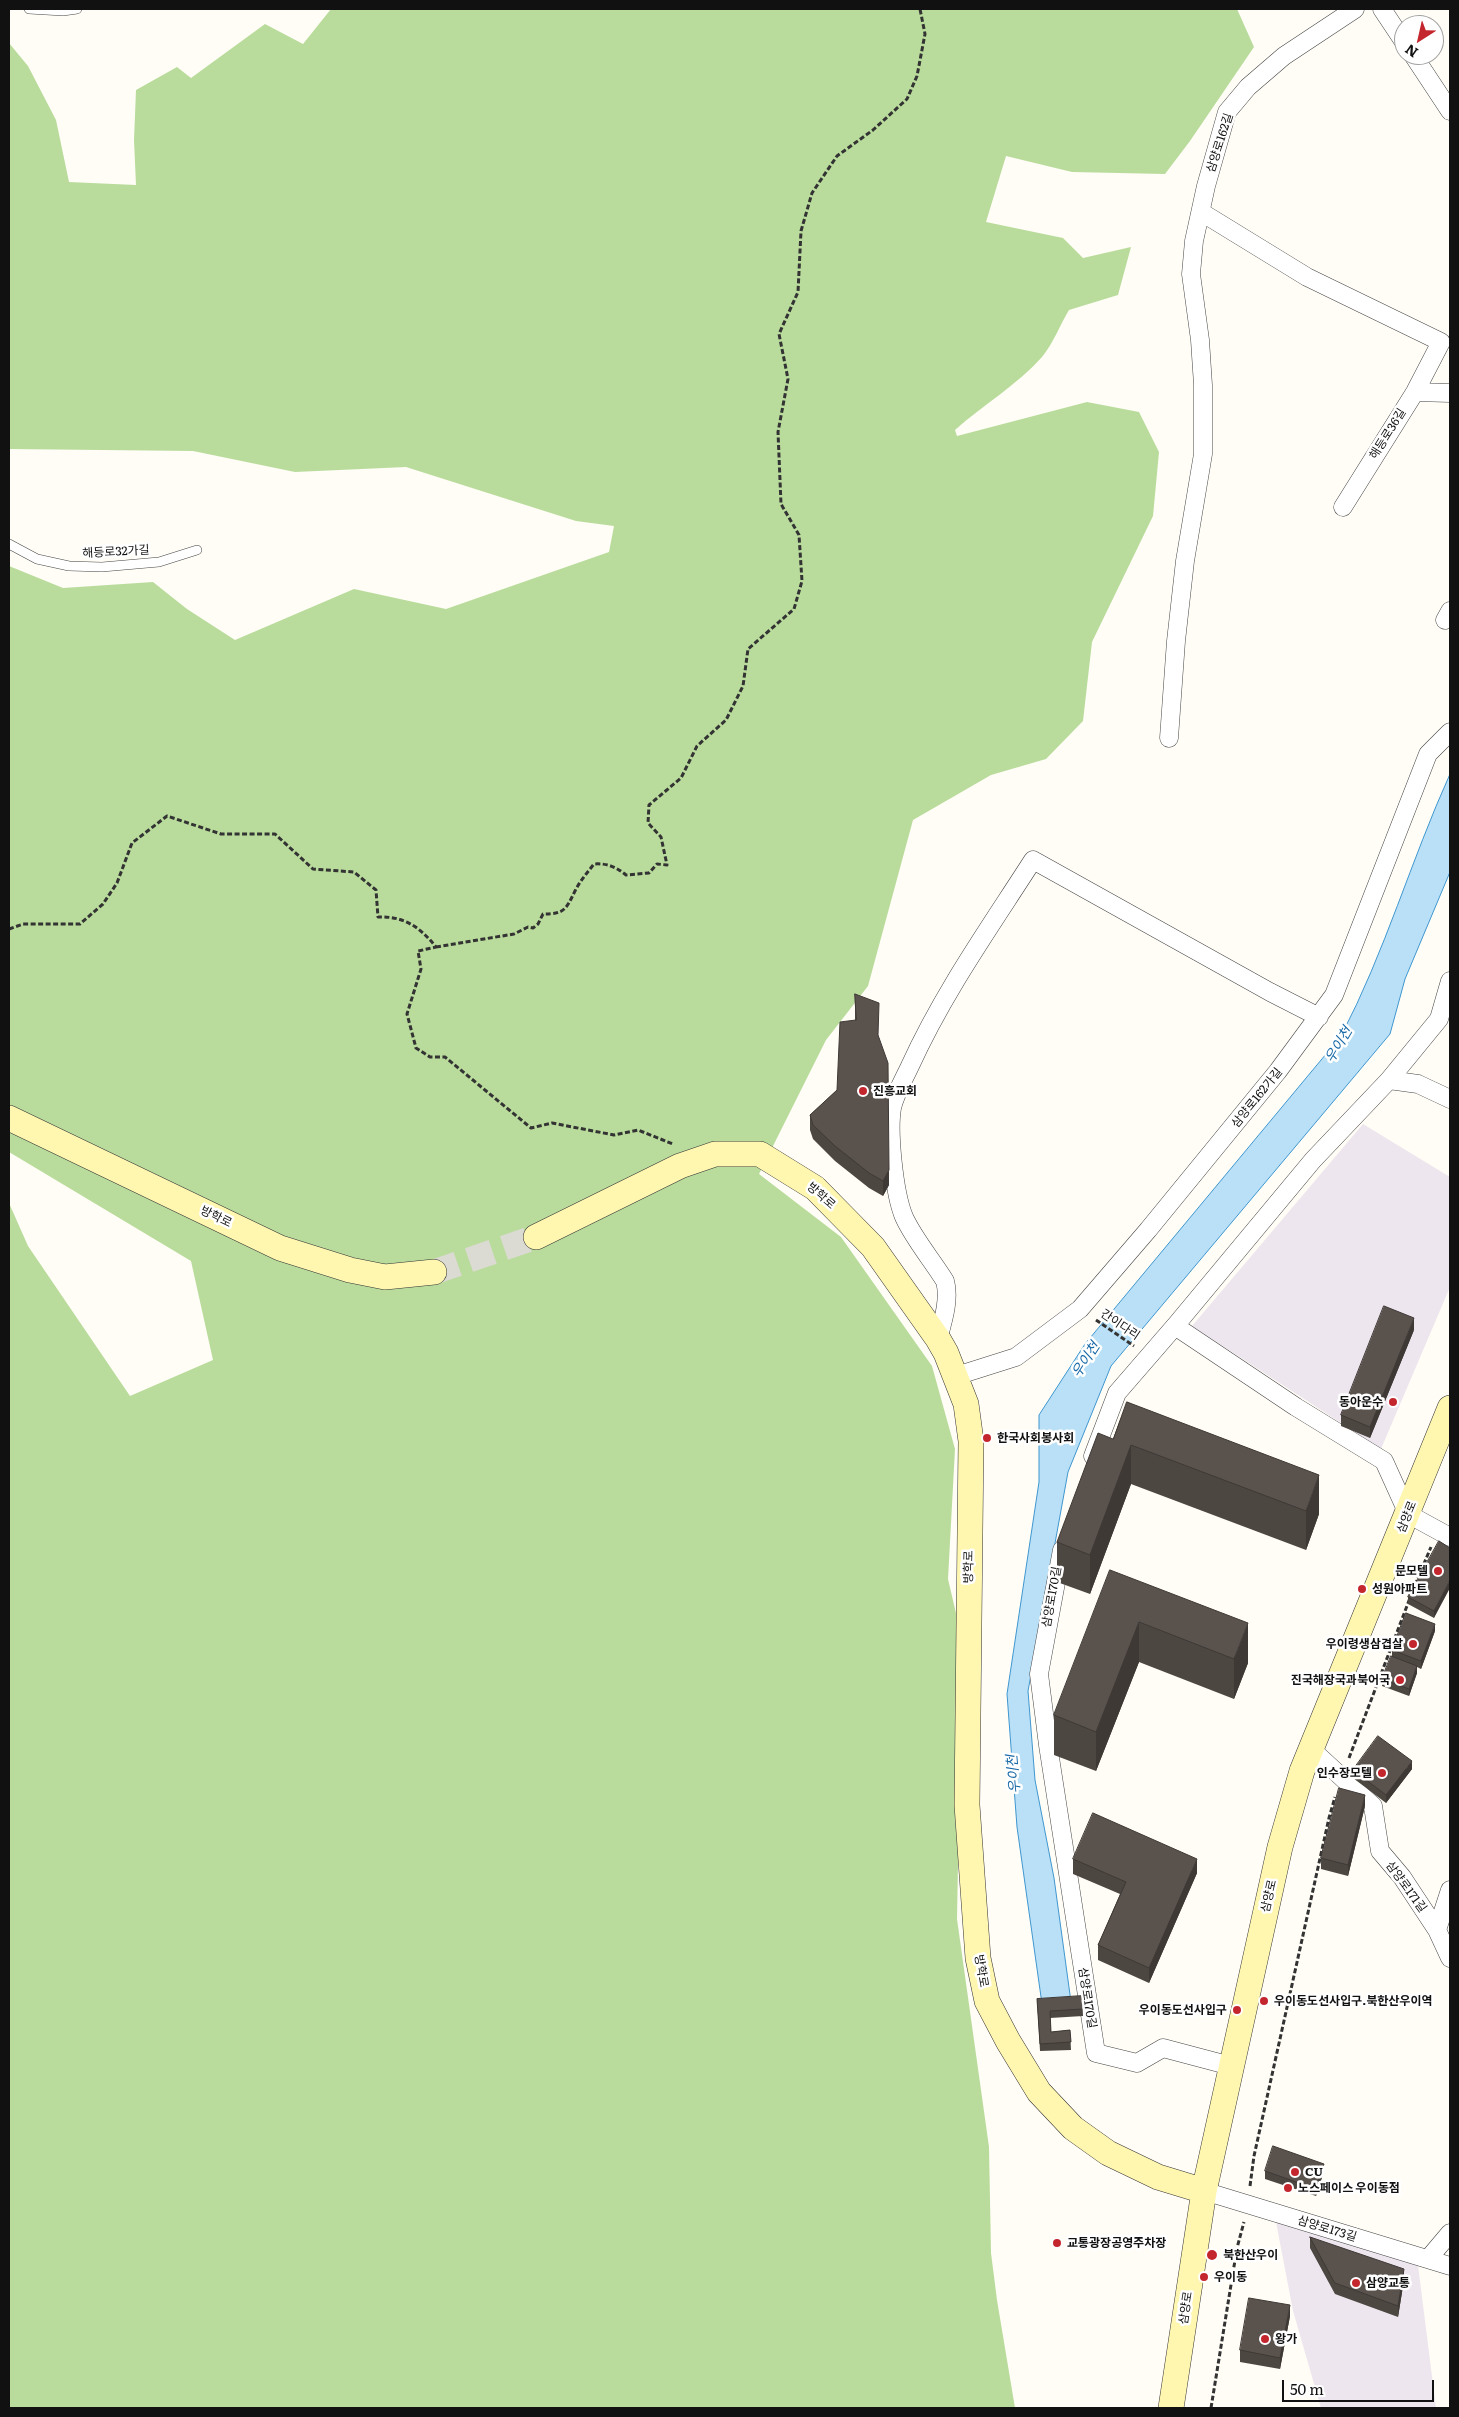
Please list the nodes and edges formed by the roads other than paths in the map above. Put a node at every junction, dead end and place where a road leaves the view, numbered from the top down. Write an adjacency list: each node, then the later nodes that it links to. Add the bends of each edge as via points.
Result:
1 (29, 9): 2 (lane, via 63,12)
2 (77, 9)
3 (1355, 9): 8 (street, 삼양로162길, via 1284,56 1248,87 1227,112)
4 (1382, 9): 5 (street)
5 (1394, 27)
6 (1420, 65): 7 (street)
7 (1450, 111)
8 (1201, 212): 9 (street, 해등로36길, via 1307,277 1442,342); 15 (street, 삼양로162길, via 1191,274 1201,358 1203,454 1185,561)
9 (1415, 392): 10 (street); 11 (street, 해등로36길)
10 (1450, 393)
11 (1344, 507)
12 (9, 544): 13 (lane, 해등로32가길, via 37,559 69,566 159,562)
13 (197, 550)
14 (1450, 732): 17 (street, 삼양로162가길, via 1428,754 1334,995)
15 (1169, 738)
16 (1450, 981): 18 (street, via 1440,1018)
17 (1319, 1017): 24 (street, via 1033,860 945,996 893,1106 890,1126 904,1217 947,1288 944,1320); 25 (street, 삼양로162가길, via 1204,1162 1080,1309 1016,1357)
18 (1390, 1080): 19 (street, via 1418,1084); 23 (street, via 1314,1160)
19 (1450, 1099)
20 (9, 1118): 22 (main road, 방학로, via 280,1248 350,1270 385,1277)
21 (536, 1237): 24 (main road, 방학로, via 680,1166 715,1154 760,1154 815,1188 873,1247)
22 (434, 1272)
23 (1175, 1326): 28 (street, via 1117,1393); 29 (street, via 1384,1461)
24 (938, 1339): 25 (main road, 방학로)
25 (956, 1376): 37 (main road, 방학로, via 966,1404 971,1441 968,1805 978,1958 987,2001 1039,2092 1073,2128 1108,2153 1158,2177)
26 (1450, 1408): 27 (main road, 삼양로)
27 (1443, 1447): 29 (main road, 삼양로)
28 (1089, 1468)
29 (1408, 1514): 31 (street); 32 (main road, 삼양로)
30 (1068, 1531): 36 (street, 삼양로170길, via 1059,1558 1039,1674 1096,2053 1137,2063 1163,2048)
31 (1444, 1534)
32 (1311, 1749): 34 (street, 삼양로171길, via 1373,1806 1380,1851 1402,1877); 36 (main road, 삼양로, via 1280,1847)
33 (1450, 1890): 34 (street)
34 (1437, 1930): 35 (street, 삼양로171길)
35 (1450, 1958)
36 (1231, 2066): 37 (main road, 삼양로)
37 (1204, 2191): 39 (street, 삼양로173길); 41 (main road, 삼양로)
38 (1450, 2232): 39 (street)
39 (1428, 2260): 40 (street, 삼양로173길)
40 (1450, 2266)
41 (1171, 2408)

